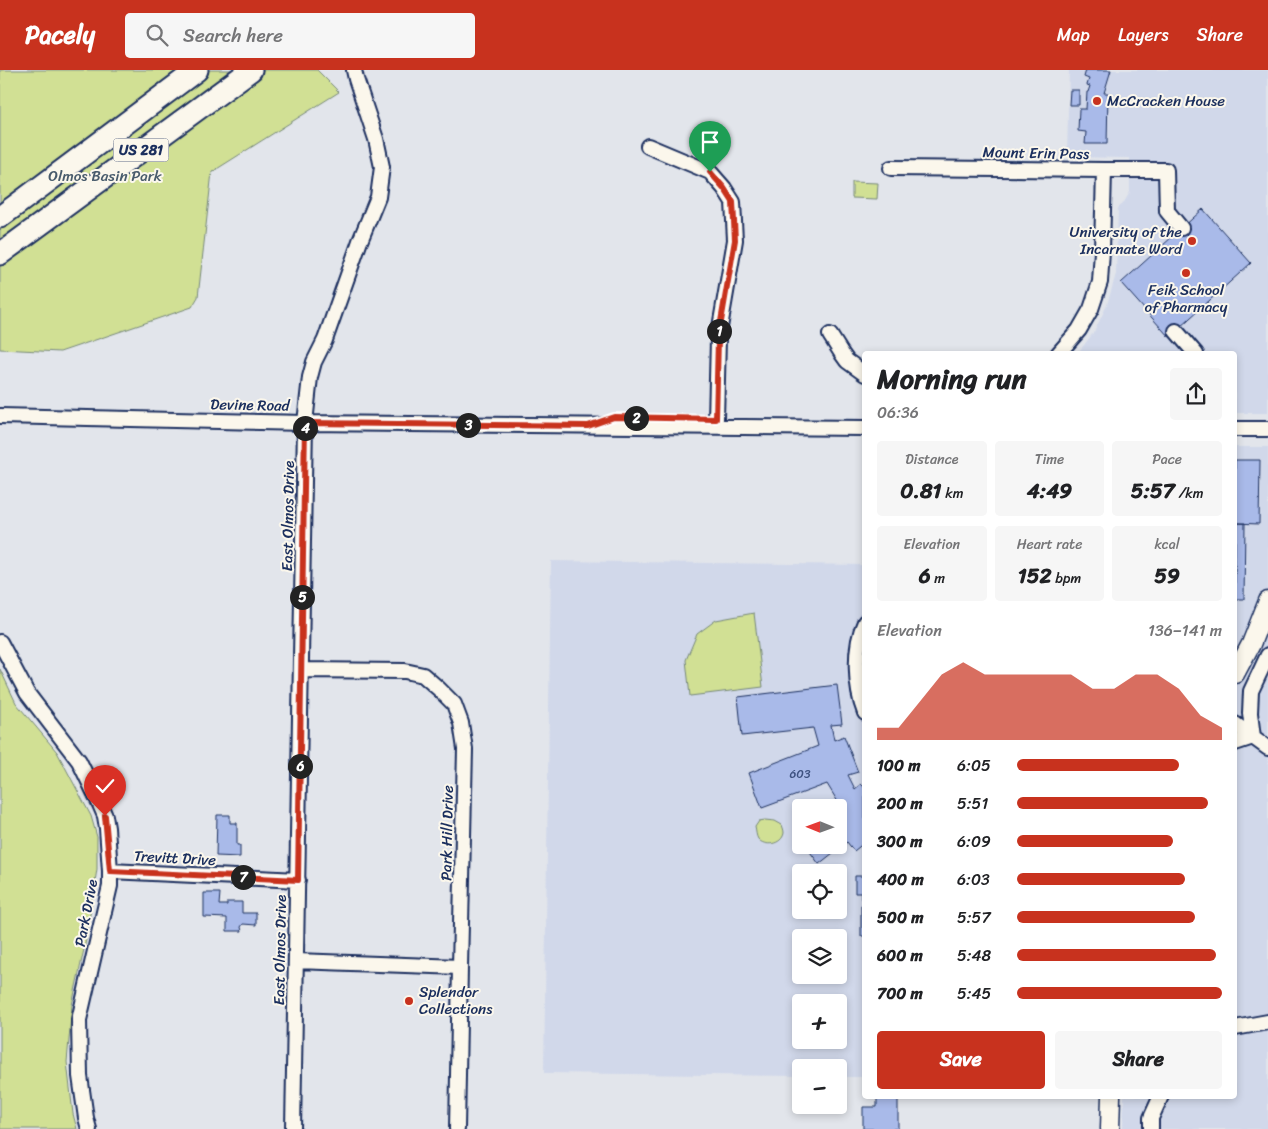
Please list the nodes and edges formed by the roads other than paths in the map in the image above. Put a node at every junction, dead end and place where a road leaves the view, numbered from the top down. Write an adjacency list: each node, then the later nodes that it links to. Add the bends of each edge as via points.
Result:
1 (197, 70): 7 (highway, US 281)
2 (251, 70): 9 (highway, US 281)
3 (354, 70): 17 (street, East Olmos Drive, via 382,167 378,197 314,362)
4 (648, 146): 16 (street, via 710,172 733,202 735,240 718,339)
5 (891, 168): 6 (street, Mount Erin Pass)
6 (1104, 170): 8 (street, via 1166,170 1167,211); 12 (street, Mount Erin Pass, via 1100,282 1091,309 1079,330)
7 (0, 217)
8 (1181, 228)
9 (0, 254)
10 (1176, 331): 13 (street)
11 (830, 334): 14 (street, via 847,361)
12 (1061, 351)
13 (1193, 351)
14 (862, 372)
15 (0, 416): 17 (street, Devine Road)
16 (716, 419): 18 (street, Devine Road, via 614,417); 19 (street, Devine Road, via 774,420)
17 (305, 423): 18 (street, Devine Road); 27 (street, East Olmos Drive)
18 (588, 426): 19 (street, Devine Road)
19 (793, 428): 20 (street, Devine Road)
20 (862, 428)
21 (1237, 429): 22 (street)
22 (1268, 429)
23 (1268, 602): 28 (main road)
24 (862, 628): 29 (street, via 857,659)
25 (0, 642): 34 (street, Park Drive, via 27,693 79,761 98,800 105,816)
26 (1268, 656): 31 (street, via 1251,691)
27 (301, 670): 35 (street, East Olmos Drive); 37 (street, Park Hill Drive, via 405,671 423,675 454,704 461,722 465,749)
28 (1237, 670)
29 (862, 705)
30 (1237, 725): 31 (street)
31 (1253, 736): 32 (street); 33 (street)
32 (1237, 742)
33 (1268, 748)
34 (110, 871): 35 (street, Trevitt Drive); 42 (street, Park Drive, via 110,886 79,1020 80,1076)
35 (298, 880): 36 (street, East Olmos Drive)
36 (296, 961): 37 (street); 43 (street, East Olmos Drive)
37 (460, 967): 44 (street, Park Hill Drive)
38 (1268, 1022): 39 (street)
39 (1237, 1028)
40 (1111, 1099): 45 (main road)
41 (1160, 1099): 46 (street, via 1151,1118)
42 (89, 1129)
43 (293, 1129)
44 (458, 1129)
45 (1110, 1129)
46 (1151, 1129)

